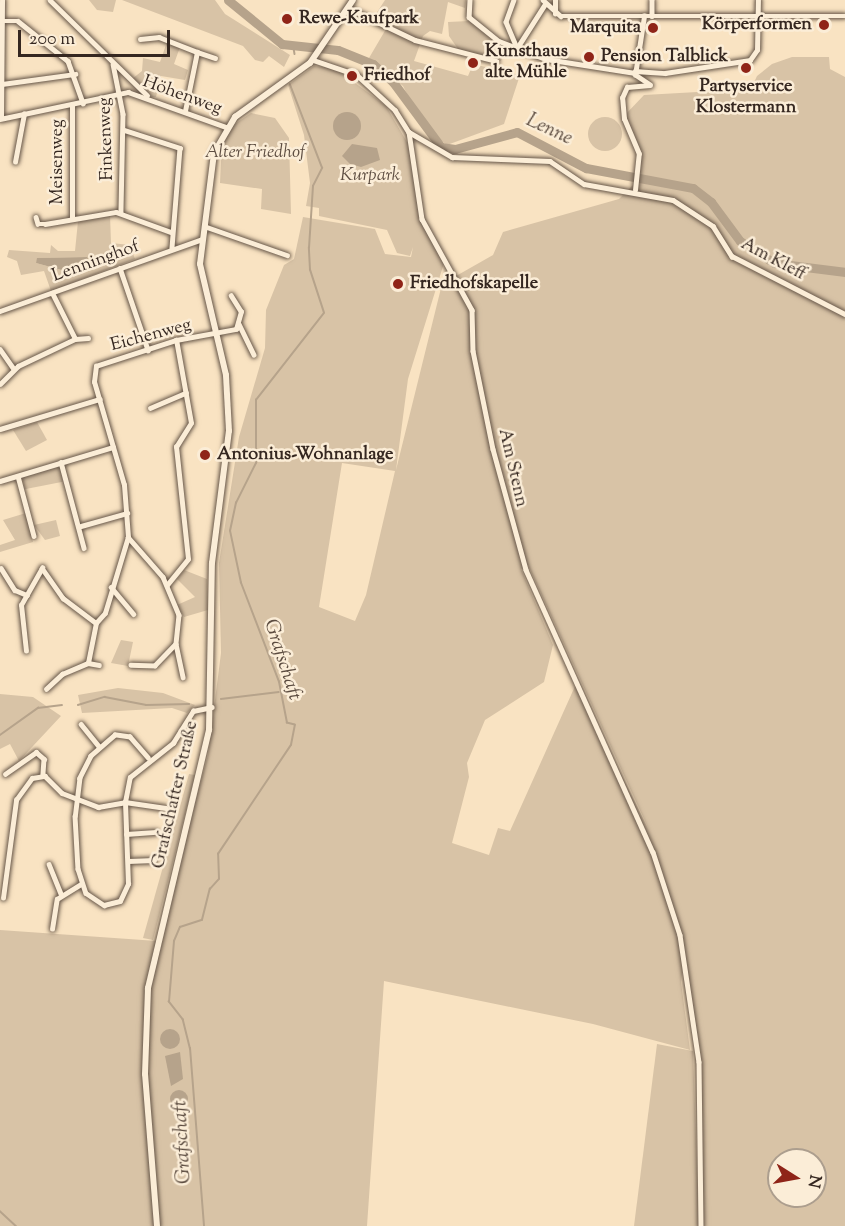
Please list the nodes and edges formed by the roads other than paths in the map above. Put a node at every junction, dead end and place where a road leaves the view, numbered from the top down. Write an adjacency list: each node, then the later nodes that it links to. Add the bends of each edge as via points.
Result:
1 (2, 0): 16 (street)
2 (50, 0): 23 (street)
3 (353, 0): 10 (street, Grafschafter Straße)
4 (470, 0): 18 (street, via 466,11 473,22)
5 (514, 0): 18 (street, via 506,22)
6 (555, 0): 11 (street)
7 (652, 0): 13 (street)
8 (758, 0): 14 (street)
9 (544, 2): 11 (street); 18 (street)
10 (348, 8): 21 (street, Grafschafter Straße); 22 (street, via 415,40)
11 (555, 14): 12 (street)
12 (644, 16): 13 (street); 24 (street)
13 (652, 16): 14 (street)
14 (758, 16): 15 (street); 24 (street, via 757,50 750,60 665,73)
15 (845, 16)
16 (1, 21): 25 (street, via 21,23); 26 (street)
17 (140, 39): 19 (street, via 159,36)
18 (517, 48): 24 (street, via 546,59)
19 (197, 52): 20 (street); 31 (street)
20 (215, 58)
21 (314, 58): 34 (street, Grafschafter Straße); 36 (street, Am Stenn, via 357,75 395,110)
22 (496, 61)
23 (113, 64): 27 (street, Finkenweg); 28 (street)
24 (635, 72): 38 (street, via 650,83 627,87 622,98 639,171)
25 (75, 74): 26 (street); 29 (street)
26 (2, 84): 33 (street)
27 (120, 94): 28 (street, Höhenweg); 29 (street, Höhenweg); 35 (street, Finkenweg)
28 (149, 97): 31 (street, Höhenweg)
29 (84, 103): 30 (street, Höhenweg)
30 (72, 105): 32 (street, Höhenweg); 41 (street, Meisenweg)
31 (185, 111): 34 (street, Höhenweg)
32 (24, 114): 33 (street, Höhenweg); 37 (street)
33 (1, 118)
34 (226, 127): 42 (street, Grafschafter Straße, via 214,153)
35 (124, 130): 39 (street, Finkenweg); 43 (street, via 180,148)
36 (409, 132): 38 (street, Am Stenn, via 452,157 550,161 577,182 619,192); 107 (street, Am Stenn, via 422,219 472,310 478,377 517,543 555,642 632,801 681,935 699,1062)
37 (15, 162)
38 (635, 188): 51 (street, Am Kleff, via 686,207 713,226 732,256)
39 (121, 213): 41 (street); 43 (street)
40 (36, 217): 41 (street, via 38,224)
41 (72, 219)
42 (204, 226): 44 (street, Grafschafter Straße); 46 (street)
43 (171, 232): 45 (street)
44 (202, 239): 45 (street, Lenninghof); 53 (street, Grafschafter Straße, via 201,270)
45 (172, 248): 47 (street, Lenninghof)
46 (287, 255)
47 (120, 268): 48 (street, Lenninghof); 58 (street)
48 (52, 294): 50 (street, Lenninghof); 55 (street)
49 (231, 296): 52 (street, via 240,308)
50 (0, 311)
51 (845, 314)
52 (239, 324): 53 (street); 59 (street)
53 (217, 334): 56 (street, Eichenweg); 88 (street, Grafschafter Straße, via 229,418 212,570)
54 (88, 338): 55 (street)
55 (75, 339): 60 (street)
56 (176, 340): 58 (street, Eichenweg); 62 (street)
57 (0, 349): 60 (street)
58 (148, 350): 63 (street, Eichenweg, via 96,366)
59 (254, 355)
60 (14, 369): 61 (street)
61 (0, 384)
62 (186, 393): 64 (street); 76 (street, via 191,428 176,447 188,559)
63 (100, 399): 65 (street); 66 (street, Eichenweg)
64 (150, 408)
65 (0, 429)
66 (113, 447): 67 (street); 70 (street, Eichenweg)
67 (61, 462): 68 (street); 71 (street)
68 (18, 476): 69 (street); 72 (street)
69 (0, 481)
70 (127, 513): 71 (street); 73 (street, Eichenweg)
71 (81, 525): 74 (street)
72 (34, 536)
73 (128, 537): 76 (street); 77 (street)
74 (84, 548)
75 (1, 568): 78 (street, via 15,590)
76 (167, 585): 81 (street, via 179,615)
77 (111, 587): 79 (street); 80 (street, via 105,613)
78 (27, 596): 80 (street, via 45,567 63,598); 82 (street, via 21,605)
79 (134, 614)
80 (96, 623): 83 (street)
81 (176, 644): 85 (street, via 152,669); 86 (street)
82 (26, 651)
83 (88, 663): 84 (street); 87 (street, via 62,674)
84 (99, 665)
85 (130, 665)
86 (183, 677)
87 (46, 689)
88 (212, 706): 91 (street, via 193,711 173,743); 106 (street, Grafschafter Straße, via 148,988 145,1074)
89 (81, 724): 90 (street)
90 (99, 746): 91 (street, via 115,735 127,735); 94 (street, via 85,766)
91 (148, 758): 95 (street, via 130,777)
92 (5, 774): 93 (street, via 36,752 44,757)
93 (43, 776): 94 (street, via 62,793); 104 (street, via 30,779 17,797)
94 (76, 796): 95 (street, via 98,807); 102 (street, via 75,844)
95 (125, 802): 96 (street); 98 (street)
96 (166, 808)
97 (156, 832): 98 (street)
98 (126, 834): 100 (street)
99 (154, 860): 100 (street)
100 (128, 861): 102 (street, via 128,887 115,905 97,902)
101 (49, 864): 103 (street)
102 (81, 884): 103 (street)
103 (61, 894): 105 (street)
104 (3, 898)
105 (52, 929)
106 (157, 1226)
107 (701, 1226)

